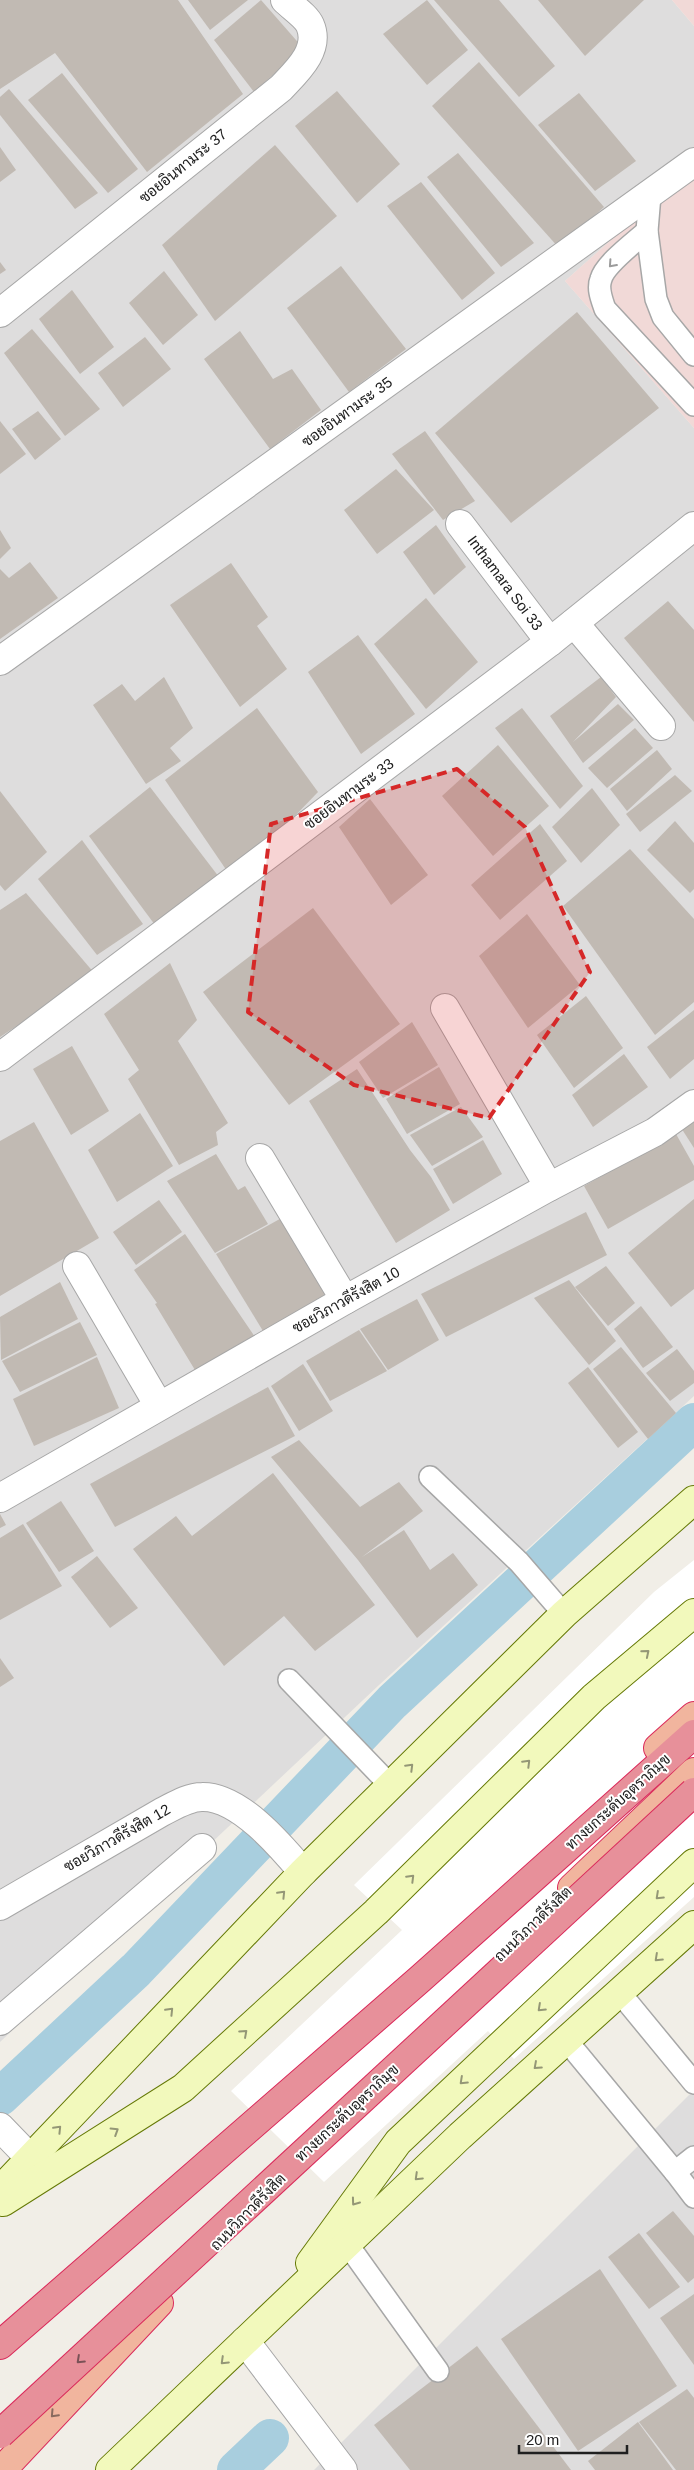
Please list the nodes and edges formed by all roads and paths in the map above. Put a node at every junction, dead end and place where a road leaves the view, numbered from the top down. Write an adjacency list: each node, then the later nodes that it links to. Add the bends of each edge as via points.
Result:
1 (285, 0): 5 (street, ซอยอินทามระ 37, via 310,24 313,45 303,64 281,88)
2 (694, 162): 3 (street, ซอยอินทามระ 35)
3 (650, 196): 4 (lane); 12 (street, ซอยอินทามระ 35)
4 (647, 231): 6 (lane, via 656,299 663,317); 7 (lane, one-way to 7, via 611,264 601,278 600,293 605,309)
5 (0, 313)
6 (694, 355)
7 (694, 405)
8 (460, 524): 11 (street, Inthamara Soi 33)
9 (694, 526): 10 (street, ซอยอินทามระ 33)
10 (574, 622): 11 (street, ซอยอินทามระ 33); 13 (street)
11 (550, 642): 15 (street, ซอยอินทามระ 33)
12 (0, 661)
13 (661, 726)
14 (445, 1008): 18 (street)
15 (0, 1057)
16 (694, 1104): 18 (street, ซอยวิภาวดีรังสิต 10, via 655,1132)
17 (260, 1158): 20 (street)
18 (549, 1187): 20 (street, ซอยวิภาวดีรังสิต 10)
19 (77, 1266): 21 (street)
20 (345, 1300): 21 (street, ซอยวิภาวดีรังสิต 10)
21 (159, 1406): 23 (street, ซอยวิภาวดีรังสิต 10)
22 (430, 1477): 25 (lane, via 519,1562)
23 (0, 1498)
24 (694, 1500): 25 (main road)
25 (564, 1614): 31 (main road, one-way to 25)
26 (694, 1614): 48 (main road, one-way to 26, via 183,2088 376,1912 594,1697)
27 (289, 1680): 31 (lane)
28 (694, 1716): 51 (highway, via 422,1966 70,2273)
29 (694, 1734): 53 (highway, ทางยกระดับอุตราภิมุข, via 412,1986)
30 (694, 1772): 56 (highway, ถนนวิภาวดีรังสิต, one-way to 56, via 453,2002 142,2320)
31 (391, 1786): 34 (main road)
32 (694, 1792): 55 (highway, ทางยกระดับอุตราภิมุข, one-way to 55, bridge)
33 (202, 1848): 39 (street)
34 (295, 1862): 36 (street, ซอยวิภาวดีรังสิต 12, via 256,1824 227,1802 202,1797 162,1812); 44 (main road, one-way to 34)
35 (694, 1863): 50 (main road, one-way to 50, via 398,2142)
36 (0, 1906)
37 (694, 1925): 38 (main road, one-way to 38)
38 (620, 1993): 40 (main road); 41 (lane)
39 (0, 2021)
40 (566, 2040): 45 (lane); 49 (main road, one-way to 49, via 460,2136)
41 (694, 2083)
42 (2, 2129): 44 (street)
43 (694, 2157): 45 (lane)
44 (30, 2158): 46 (main road)
45 (674, 2172): 47 (lane)
46 (0, 2190)
47 (694, 2196)
48 (0, 2204)
49 (348, 2245): 50 (main road); 54 (lane)
50 (272, 2316): 52 (main road)
51 (0, 2339)
52 (245, 2341): 57 (main road, one-way to 57); 58 (street)
53 (0, 2345)
54 (438, 2371)
55 (0, 2434)
56 (2, 2470)
57 (110, 2470)
58 (343, 2470)

